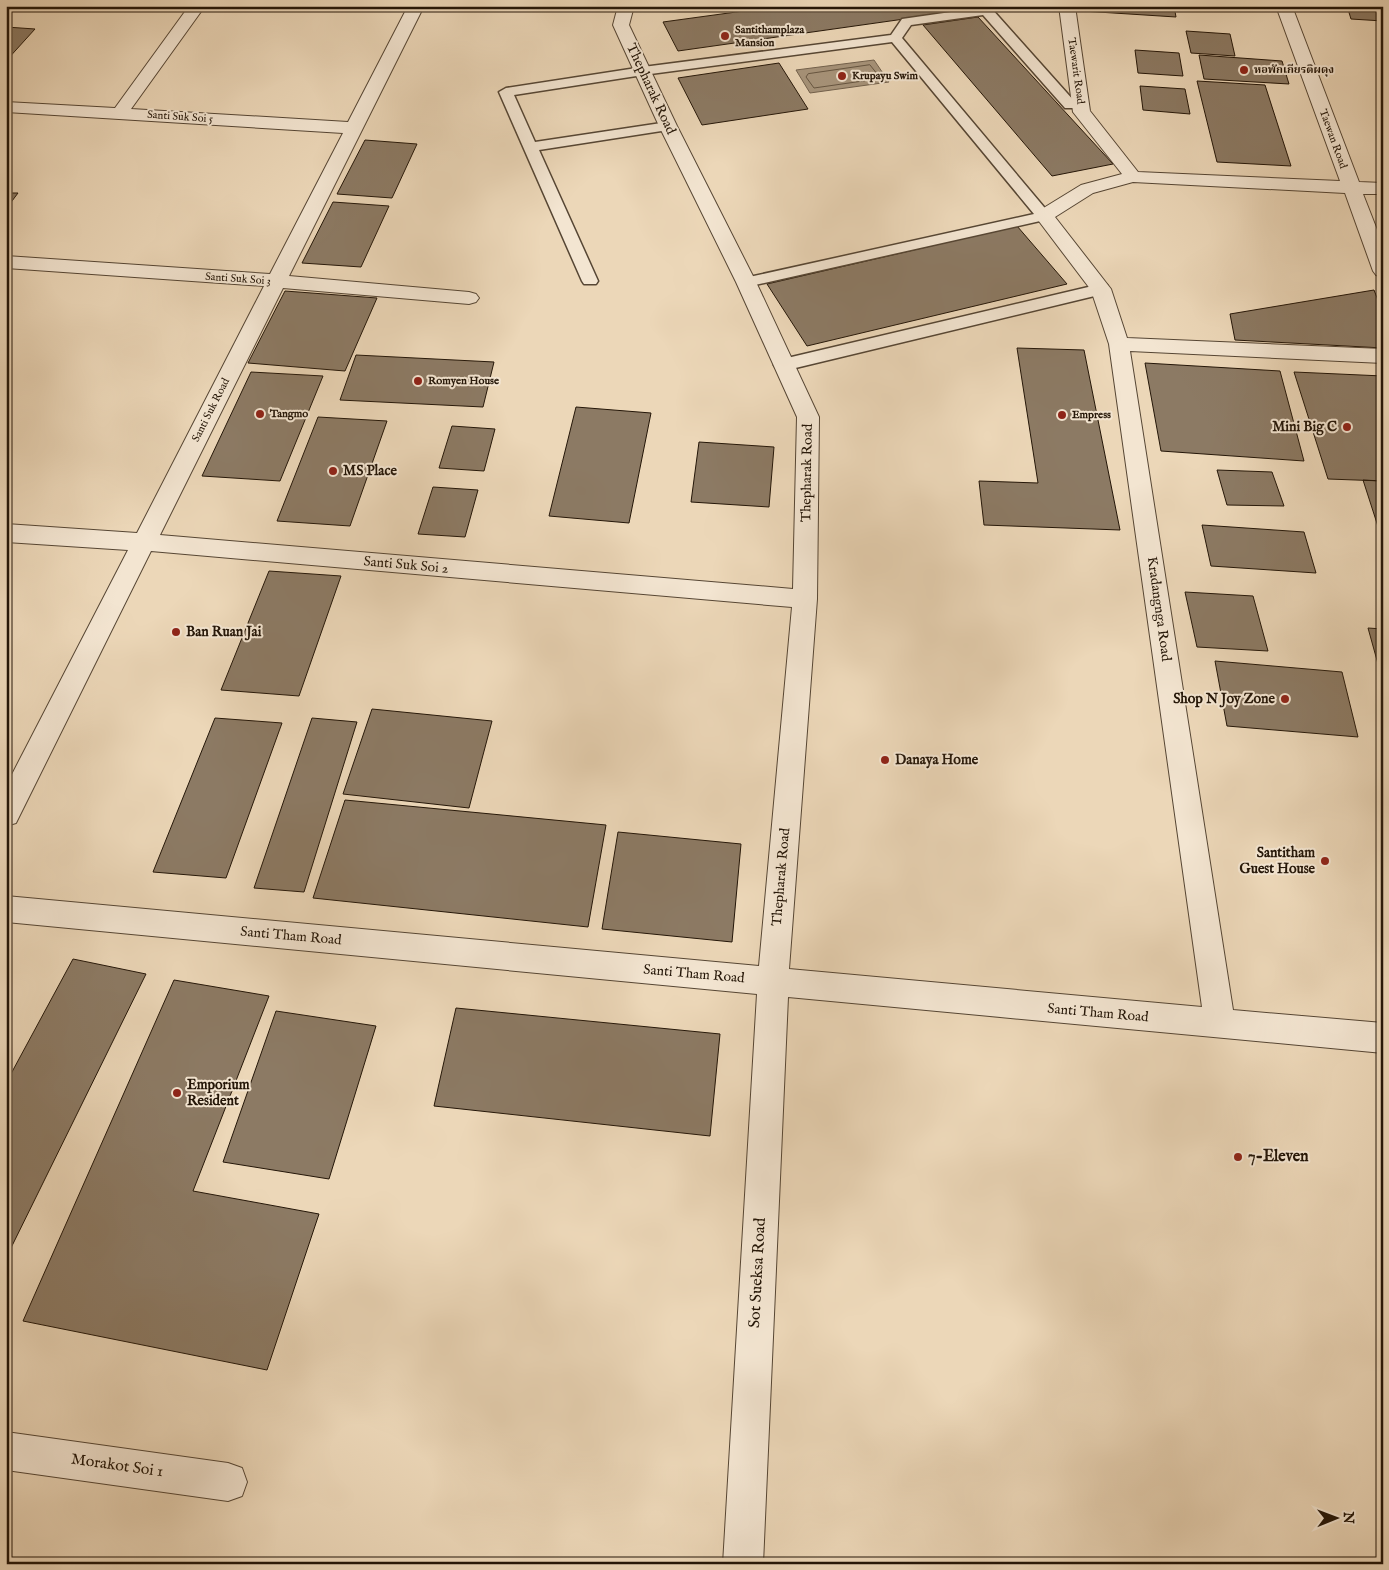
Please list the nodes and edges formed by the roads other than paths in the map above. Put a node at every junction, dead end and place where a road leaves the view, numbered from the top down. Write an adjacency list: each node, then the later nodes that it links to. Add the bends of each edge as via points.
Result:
1 (197, 6): 10 (street)
2 (416, 6): 12 (street, Santi Suk Road)
3 (626, 6): 7 (street, Thepharak Road, via 621,25)
4 (1067, 6): 14 (street, Taewarit Road, via 1082,112)
5 (1284, 6): 15 (street, Taewan Road)
6 (895, 38): 7 (lane); 8 (lane, via 907,22 986,11); 17 (lane)
7 (643, 72): 11 (street, Thepharak Road); 13 (lane, via 506,92)
8 (1070, 106)
9 (6, 107): 10 (street, Santi Suk Soi 5)
10 (120, 113): 12 (street, Santi Suk Soi 5)
11 (668, 126): 13 (lane); 22 (street, Thepharak Road)
12 (355, 128): 20 (street, Santi Suk Road)
13 (530, 147): 21 (lane)
14 (1133, 177): 15 (street); 17 (street, via 1087,189)
15 (1352, 188): 16 (street); 19 (street, Taewan Road)
16 (1383, 189)
17 (1044, 216): 22 (lane); 23 (street, Kradangnga Road)
18 (6, 262): 20 (street, Santi Suk Soi 3)
19 (1383, 271)
20 (277, 281): 24 (street, Santi Suk Soi 3); 29 (street, Santi Suk Road)
21 (590, 281)
22 (746, 282): 27 (street, Thepharak Road)
23 (1101, 289): 25 (street, Kradangnga Road); 27 (lane)
24 (469, 298)
25 (1119, 344): 26 (street); 34 (street, Kradangnga Road)
26 (1383, 356)
27 (783, 364): 30 (street, Thepharak Road, via 808,417)
28 (6, 533): 29 (street, Santi Suk Soi 2)
29 (144, 542): 30 (street, Santi Suk Soi 2); 31 (street, Santi Suk Road)
30 (805, 599): 33 (street, Thepharak Road)
31 (6, 814)
32 (6, 909): 33 (street, Santi Tham Road)
33 (772, 982): 34 (street, Santi Tham Road); 38 (street, Sot Sueksa Road)
34 (1220, 1024): 35 (street, Santi Tham Road)
35 (1383, 1038)
36 (6, 1450): 37 (street, Morakot Soi 1)
37 (228, 1482)
38 (743, 1564)

